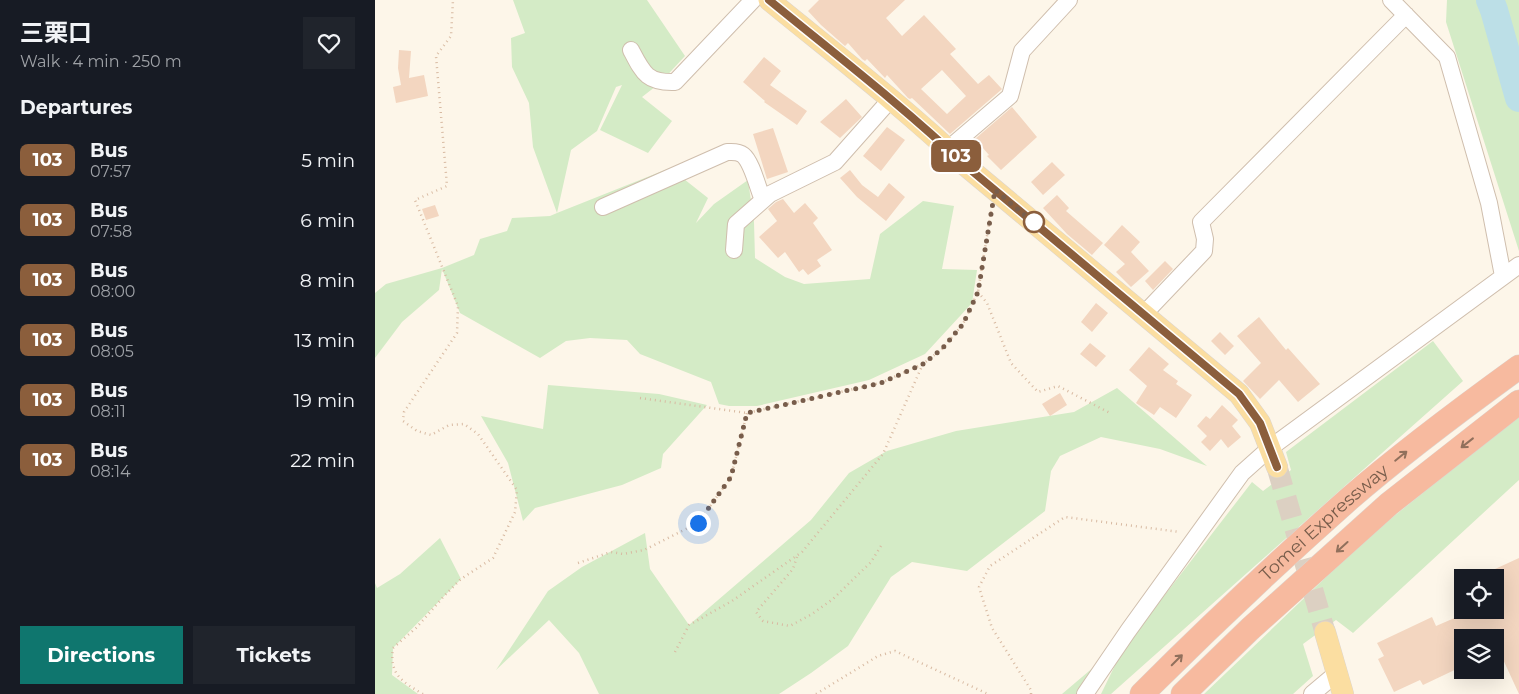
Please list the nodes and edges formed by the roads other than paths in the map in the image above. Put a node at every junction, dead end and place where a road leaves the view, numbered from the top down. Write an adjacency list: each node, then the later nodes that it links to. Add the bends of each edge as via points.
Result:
1 (753, 0): 6 (street, via 675,82 660,83 643,73)
2 (769, 0): 7 (main road)
3 (1069, 0): 8 (street, via 1023,51 1010,96)
4 (1391, 0): 5 (street)
5 (1406, 15): 13 (street, via 1447,57 1489,203); 14 (street, via 1201,222 1204,251)
6 (631, 50)
7 (890, 100): 8 (main road); 9 (street, via 835,162)
8 (948, 149): 14 (main road)
9 (763, 200): 10 (street, via 749,162 742,154 727,152); 11 (street, via 736,224)
10 (603, 207)
11 (734, 250)
12 (1519, 265): 13 (street)
13 (1503, 276): 17 (street)
14 (1143, 315): 17 (main road, via 1239,394 1260,423)
15 (1519, 367): 21 (highway, Tomei Expressway, one-way to 15, via 1350,498 1422,439)
16 (1512, 407): 22 (highway, Tomei Expressway, one-way to 22, via 1389,504)
17 (1273, 458): 20 (street, via 1242,473)
18 (1325, 632): 19 (main road)
19 (1337, 674): 23 (street); 24 (main road)
20 (1085, 694)
21 (1142, 694)
22 (1183, 694)
23 (1312, 694)
24 (1343, 694)

